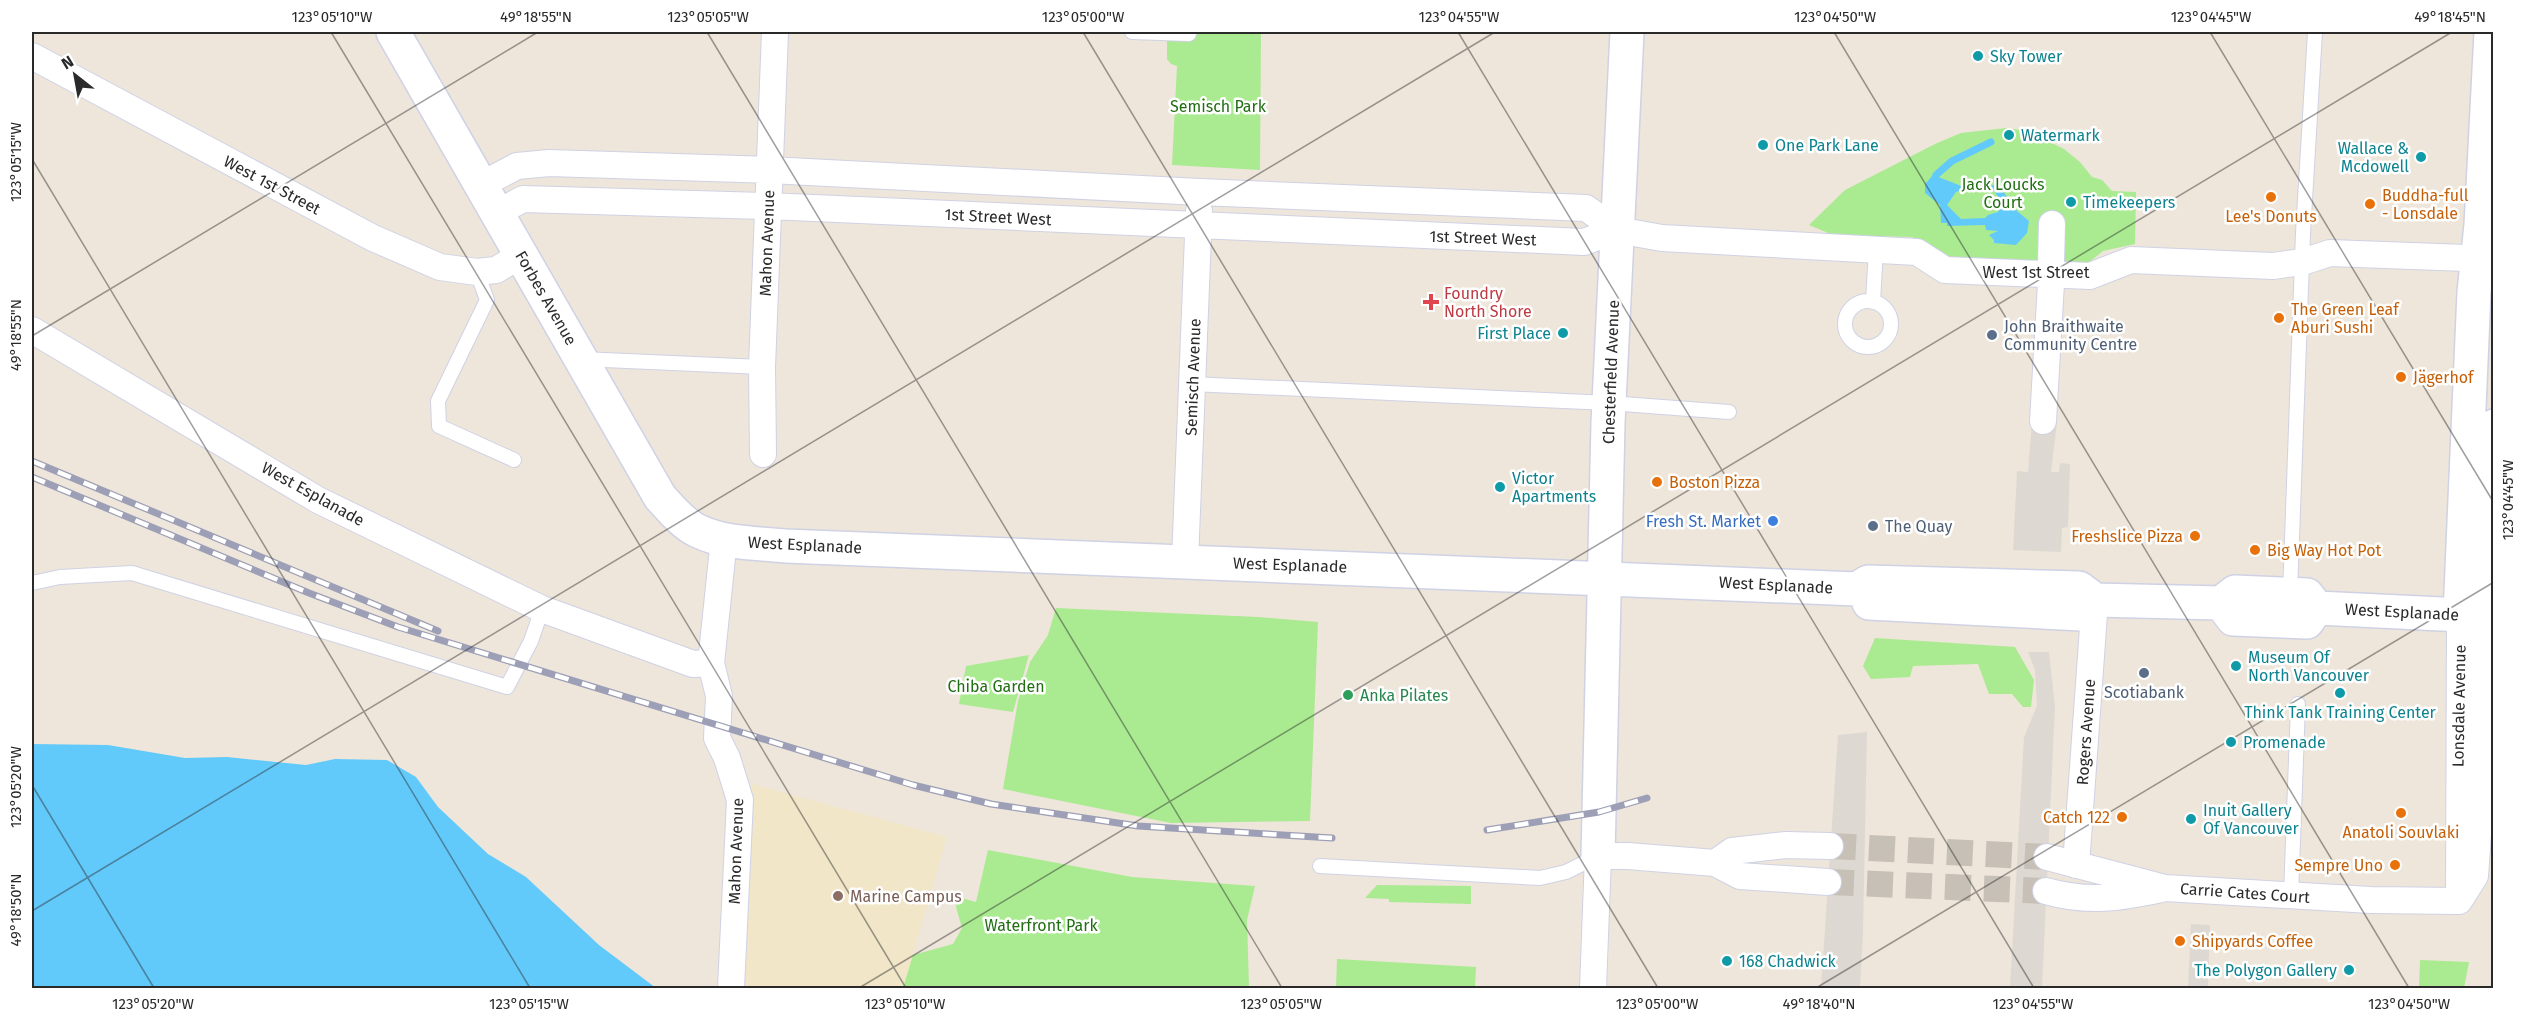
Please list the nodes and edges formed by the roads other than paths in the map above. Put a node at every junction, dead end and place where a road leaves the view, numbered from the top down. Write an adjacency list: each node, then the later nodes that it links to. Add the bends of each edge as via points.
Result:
1 (393, 32): 10 (main road, Forbes Avenue)
2 (775, 32): 9 (street, Mahon Avenue)
3 (1132, 32): 7 (lane)
4 (1627, 32): 16 (main road, Chesterfield Avenue)
5 (2315, 32): 20 (lane)
6 (2491, 32): 19 (main road, Lonsdale Avenue)
7 (1189, 34)
8 (32, 56): 21 (street, West 1st Street, via 373,238 440,267)
9 (769, 170): 10 (street, via 530,164 507,170); 11 (street, 1st Street West); 12 (street, Mahon Avenue)
10 (481, 185): 13 (main road, Forbes Avenue)
11 (1200, 192): 15 (street, Semisch Avenue); 16 (street, 1st Street West, via 1586,208)
12 (768, 206): 13 (street, 1st Street West, via 523,199); 15 (street, 1st Street West); 25 (street, Mahon Avenue)
13 (497, 213): 18 (main road, Forbes Avenue)
14 (2052, 224): 29 (street)
15 (1198, 226): 16 (street, 1st Street West, via 1584,242); 26 (street, Semisch Avenue)
16 (1617, 230): 17 (street, West 1st Street, via 1662,238); 27 (main road, Chesterfield Avenue)
17 (1876, 249): 20 (street, West 1st Street, via 1917,252 1945,270 2090,276 2132,260 2272,266); 22 (lane)
18 (521, 255): 21 (street, West 1st Street, via 496,270); 24 (main road, Forbes Avenue)
19 (2486, 259): 20 (street, West 1st Street, via 2330,252); 41 (main road, Lonsdale Avenue, via 2474,292)
20 (2302, 262): 39 (lane)
21 (477, 272): 33 (lane, via 487,300 438,401 439,426)
22 (1873, 302)
23 (32, 330): 40 (street, West Esplanade, via 318,500)
24 (580, 359): 25 (lane); 34 (main road, Forbes Avenue, via 660,497 698,531)
25 (762, 367): 32 (street, Mahon Avenue)
26 (1192, 384): 27 (lane); 35 (street, Semisch Avenue)
27 (1609, 403): 28 (lane); 36 (main road, Chesterfield Avenue)
28 (1729, 412)
29 (2043, 421)
30 (2493, 426): 31 (main road, Lonsdale Avenue)
31 (2493, 432): 41 (main road, Lonsdale Avenue)
32 (763, 454)
33 (514, 459)
34 (724, 539): 35 (main road, West Esplanade, via 786,546); 42 (street, Mahon Avenue)
35 (1185, 561): 36 (main road, West Esplanade)
36 (1604, 578): 38 (main road, West Esplanade, via 1857,589 1868,582 2079,588); 46 (main road, Chesterfield Avenue)
37 (32, 583): 40 (lane, via 132,573 507,687 531,641)
38 (2095, 600): 39 (main road, West Esplanade, via 2221,603 2233,619 2307,622); 49 (street, Rogers Avenue)
39 (2303, 601): 41 (main road, West Esplanade)
40 (542, 609): 42 (street, West Esplanade, via 693,664)
41 (2480, 616): 44 (street, Lonsdale Avenue); 54 (street, Lonsdale Avenue)
42 (711, 663): 55 (street, Mahon Avenue, via 718,696 717,738 728,758 740,800)
43 (2298, 704): 53 (lane)
44 (2487, 792): 54 (street, Lonsdale Avenue, via 2475,876)
45 (1830, 846): 48 (street, via 1786,845 1732,851)
46 (1598, 856): 48 (street); 50 (lane, via 1566,872 1540,878); 56 (street)
47 (2047, 857): 49 (street, Carrie Cates Court)
48 (1715, 863): 51 (street, via 1740,876)
49 (2076, 865): 52 (street, Carrie Cates Court); 52 (street, via 2064,881 2046,891 2114,899)
50 (1320, 866)
51 (1828, 882)
52 (2165, 888): 53 (street, Carrie Cates Court)
53 (2291, 896): 54 (street, Carrie Cates Court)
54 (2459, 901)
55 (731, 988)
56 (1593, 988)

